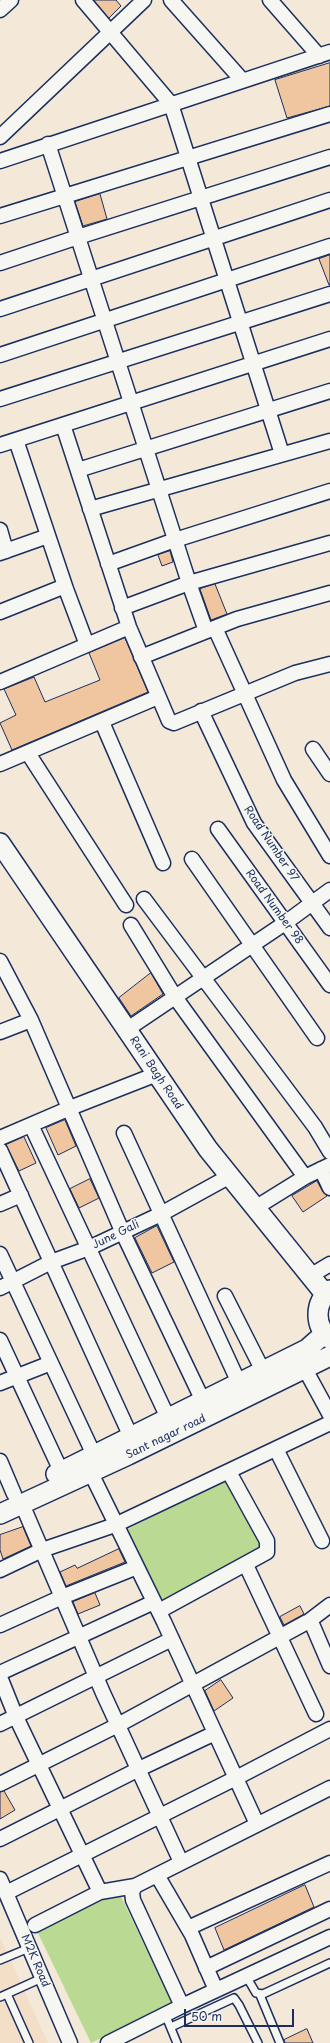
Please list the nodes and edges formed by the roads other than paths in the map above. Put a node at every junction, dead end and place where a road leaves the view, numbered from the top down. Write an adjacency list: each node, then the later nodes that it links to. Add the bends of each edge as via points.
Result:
1 (11, 0): 6 (street)
2 (83, 0): 7 (street)
3 (144, 0): 7 (street)
4 (171, 0): 9 (street)
5 (270, 0): 8 (street)
6 (0, 10)
7 (110, 31): 10 (street); 12 (street)
8 (324, 54): 9 (street)
9 (242, 80): 10 (street)
10 (171, 104): 13 (street); 15 (street)
11 (330, 114): 15 (street)
12 (0, 137)
13 (48, 144): 16 (street); 17 (street)
14 (330, 157): 18 (street)
15 (188, 158): 17 (street); 18 (street)
16 (0, 161)
17 (65, 196): 20 (street); 21 (street)
18 (201, 198): 21 (street); 22 (street)
19 (330, 200): 22 (street)
20 (0, 216)
21 (78, 237): 24 (street); 25 (street)
22 (214, 238): 25 (street); 26 (street)
23 (330, 246): 26 (street)
24 (0, 264)
25 (91, 279): 28 (street); 29 (street)
26 (227, 280): 29 (street); 30 (street)
27 (330, 294): 30 (street)
28 (0, 309)
29 (105, 321): 32 (street); 33 (street)
30 (241, 323): 33 (street); 34 (street)
31 (330, 339): 34 (street)
32 (0, 355)
33 (117, 361): 36 (street); 37 (street)
34 (254, 364): 37 (street); 38 (street)
35 (330, 391): 38 (street)
36 (0, 399)
37 (131, 404): 39 (street); 43 (street)
38 (269, 411): 43 (street); 44 (street)
39 (63, 425): 40 (street); 45 (street)
40 (16, 440): 42 (street); 50 (street)
41 (330, 441): 44 (street)
42 (0, 445)
43 (146, 448): 45 (street); 46 (street)
44 (282, 454): 46 (street)
45 (78, 470): 48 (street)
46 (160, 490): 48 (street); 51 (street)
47 (330, 491): 51 (street)
48 (90, 509): 54 (street)
49 (0, 530): 53 (street)
50 (48, 536): 53 (street); 56 (street)
51 (175, 540): 54 (street); 55 (street)
52 (330, 543): 55 (street)
53 (3, 552)
54 (108, 564): 58 (street)
55 (189, 583): 58 (street); 61 (street)
56 (65, 586): 59 (street); 62 (street)
57 (330, 593): 61 (street, via 237,619)
58 (122, 608): 60 (street)
59 (0, 612)
60 (129, 627): 62 (street); 63 (street)
61 (211, 630): 63 (street); 66 (street)
62 (87, 645): 65 (street)
63 (141, 657): 67 (street)
64 (330, 664): 66 (street)
65 (0, 682)
66 (245, 693): 68 (street); 76 (street, via 284,780)
67 (158, 698): 68 (street, via 172,723); 69 (street)
68 (201, 711): 81 (street, Road Number 97, via 254,823)
69 (102, 722): 71 (street); 78 (street)
70 (313, 749): 73 (street)
71 (28, 752): 72 (street); 82 (street)
72 (0, 764)
73 (330, 774)
74 (218, 829): 83 (street, Road Number 98)
75 (0, 843): 92 (street, Rani Bagh Road)
76 (330, 856)
77 (192, 859): 86 (street)
78 (163, 863)
79 (330, 890): 81 (street)
80 (144, 899): 88 (street)
81 (311, 904): 83 (street); 85 (street, Road Number 97)
82 (126, 905)
83 (285, 922): 86 (street); 89 (street, Road Number 98)
84 (131, 925): 90 (street)
85 (330, 928)
86 (252, 945): 88 (street); 94 (street)
87 (0, 960): 91 (street)
88 (202, 978): 90 (street); 101 (street, via 316,1127)
89 (330, 985)
90 (175, 997): 92 (street); 104 (street)
91 (31, 1020): 93 (street); 96 (street)
92 (126, 1030): 95 (street, Rani Bagh Road)
93 (0, 1032)
94 (317, 1038)
95 (157, 1074): 96 (street); 103 (street, Rani Bagh Road, via 208,1149)
96 (70, 1108): 97 (street); 110 (street)
97 (31, 1125): 99 (street); 111 (street)
98 (124, 1133): 109 (street)
99 (0, 1138)
100 (0, 1150): 106 (street)
101 (330, 1152)
102 (325, 1167): 104 (street); 105 (street)
103 (230, 1176): 108 (street, Rani Bagh Road); 109 (street, June Gali)
104 (305, 1177): 108 (street)
105 (330, 1188)
106 (21, 1195): 107 (street); 113 (street)
107 (0, 1204)
108 (255, 1208): 115 (street, Rani Bagh Road)
109 (161, 1214): 110 (street, June Gali); 128 (street)
110 (122, 1231): 111 (street, June Gali); 129 (street)
111 (89, 1248): 113 (street, June Gali); 131 (street)
112 (0, 1254): 116 (street)
113 (51, 1262): 116 (street, June Gali); 133 (street)
114 (330, 1264): 115 (street)
115 (310, 1276): 118 (street, Rani Bagh Road)
116 (13, 1281): 117 (street, June Gali); 123 (street)
117 (0, 1288)
118 (327, 1292): 120 (street, via 319,1305 317,1317)
119 (225, 1296): 125 (street)
120 (327, 1337): 125 (street, Sant nagar road)
121 (0, 1340): 126 (street)
122 (330, 1356): 124 (street, Sant nagar road)
123 (51, 1363): 126 (street); 136 (street)
124 (305, 1368): 130 (street); 136 (street, Sant nagar road)
125 (262, 1371): 128 (street, Sant nagar road)
126 (17, 1377): 127 (street); 137 (street)
127 (0, 1383)
128 (239, 1383): 129 (street, Sant nagar road)
129 (203, 1401): 131 (street, Sant nagar road)
130 (330, 1415)
131 (168, 1418): 133 (street, Sant nagar road)
132 (330, 1424): 134 (street)
133 (131, 1437): 136 (street, Sant nagar road)
134 (276, 1449): 138 (street); 142 (street)
135 (0, 1460): 139 (street)
136 (90, 1462): 137 (street, Sant nagar road); 139 (street, Sant nagar road); 141 (street)
137 (61, 1471): 139 (street, Sant nagar road)
138 (229, 1472): 141 (street); 144 (street, via 269,1546 267,1552)
139 (12, 1499): 140 (street, Sant nagar road); 143 (street)
140 (0, 1514)
141 (115, 1525): 143 (street); 145 (street)
142 (322, 1541)
143 (42, 1550): 146 (street); 147 (street)
144 (246, 1565): 149 (street); 153 (street)
145 (137, 1567): 147 (street); 149 (street)
146 (0, 1570)
147 (62, 1597): 151 (street); 152 (street)
148 (330, 1605): 150 (street)
149 (157, 1607): 152 (street); 154 (street)
150 (309, 1622): 153 (street); 155 (street)
151 (0, 1625)
152 (79, 1636): 156 (street); 158 (street)
153 (280, 1637): 159 (street); 160 (street)
154 (172, 1639): 158 (street); 159 (street)
155 (330, 1666)
156 (0, 1673)
157 (0, 1677): 161 (street)
158 (96, 1677): 161 (street); 163 (street)
159 (193, 1686): 163 (street); 165 (street)
160 (316, 1714)
161 (16, 1717): 162 (street); 166 (street)
162 (0, 1724)
163 (118, 1725): 166 (street); 167 (street)
164 (330, 1729): 168 (street)
165 (216, 1733): 167 (street); 168 (street)
166 (39, 1766): 169 (street); 171 (street)
167 (139, 1769): 171 (street); 172 (street)
168 (236, 1778): 172 (street); 173 (street)
169 (0, 1784)
170 (330, 1788): 173 (street)
171 (60, 1810): 174 (street); 175 (street)
172 (160, 1815): 175 (street); 176 (street)
173 (258, 1824): 176 (street)
174 (0, 1839)
175 (82, 1855): 181 (street); 182 (street)
176 (181, 1862): 178 (street)
177 (330, 1863): 185 (street)
178 (156, 1874): 180 (street); 185 (street)
179 (0, 1878): 182 (street, M2K Road)
180 (135, 1886): 181 (street); 196 (street, via 132,1892 133,1900)
181 (100, 1892): 184 (street)
182 (6, 1893): 187 (street, M2K Road)
183 (330, 1909): 190 (street)
184 (35, 1925)
185 (188, 1928): 190 (street)
186 (330, 1938): 191 (street)
187 (29, 1948): 188 (lane); 192 (street, M2K Road)
188 (0, 1960)
189 (330, 1963): 194 (lane)
190 (206, 1968): 193 (street)
191 (246, 1976): 193 (street); 194 (lane, via 254,1990)
192 (42, 1978): 195 (lane); 199 (street, M2K Road)
193 (216, 1990): 196 (street)
194 (260, 1994): 203 (lane)
195 (3, 1995): 198 (lane)
196 (182, 2006): 197 (street)
197 (168, 2021): 200 (street); 201 (lane); 202 (lane, via 234,1998)
198 (28, 2043)
199 (70, 2043)
200 (108, 2043)
201 (178, 2043)
202 (258, 2043)
203 (280, 2043)

